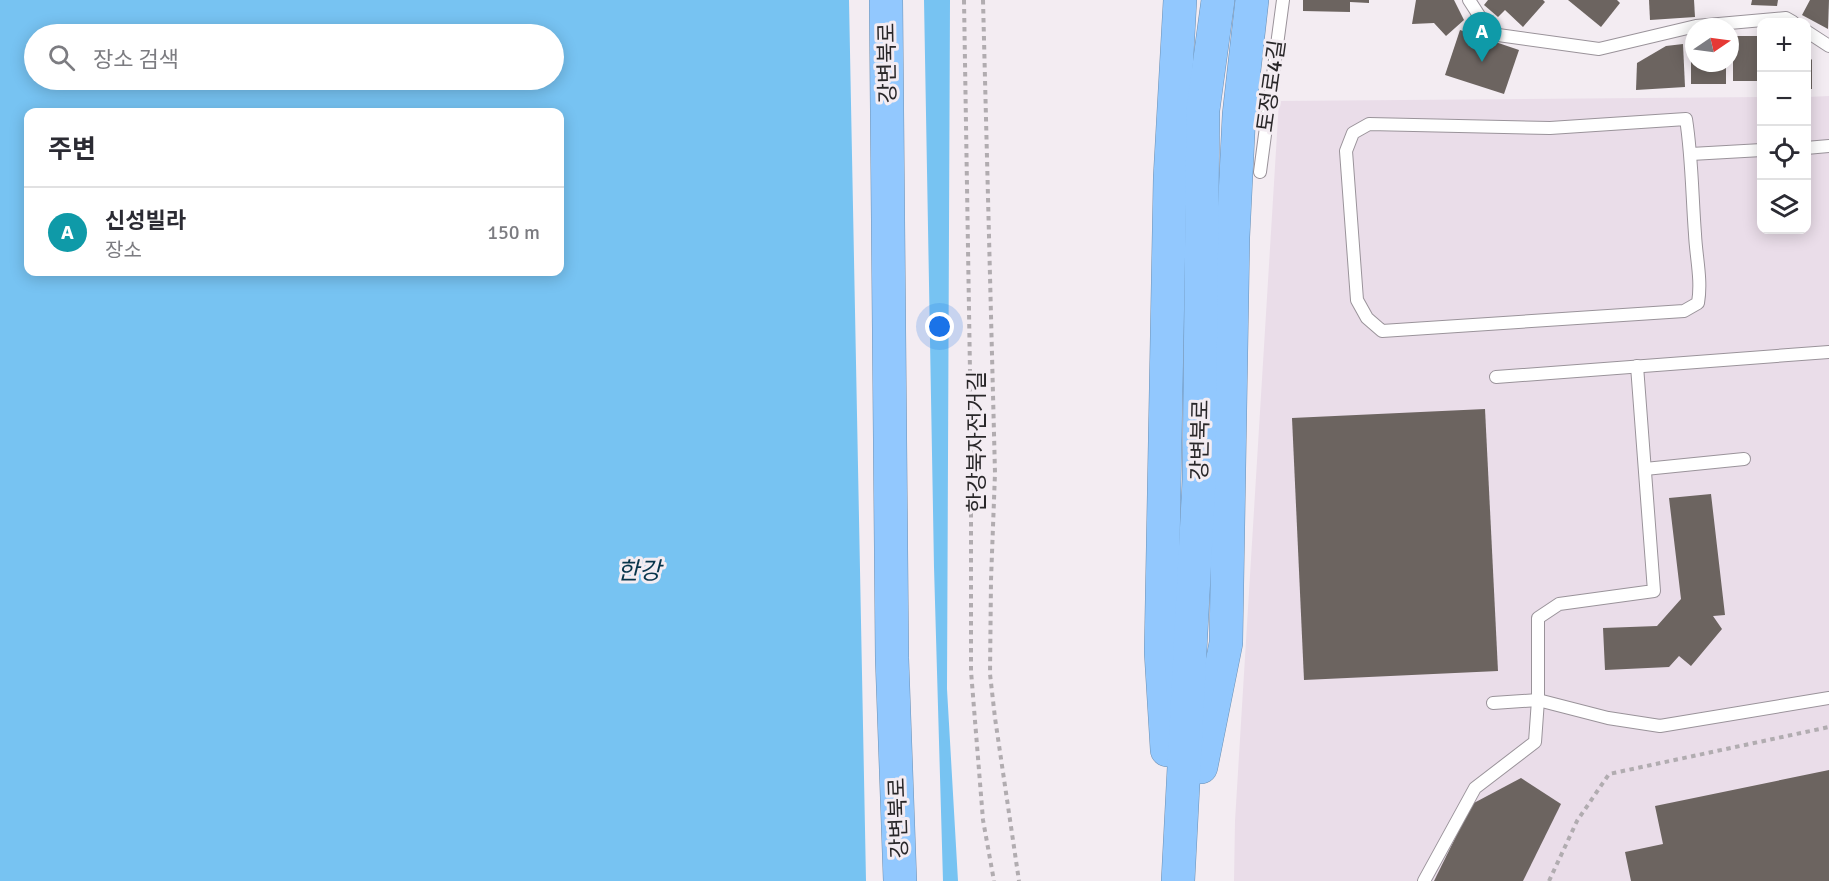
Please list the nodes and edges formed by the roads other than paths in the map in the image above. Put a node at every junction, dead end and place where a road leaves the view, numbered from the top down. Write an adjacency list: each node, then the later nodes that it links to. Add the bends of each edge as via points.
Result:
1 (886, 0): 24 (highway, 강변북로, via 892,658)
2 (1180, 0): 23 (highway, 강변북로, via 1170,178 1161,652)
3 (1218, 0): 23 (highway, 강변북로, via 1203,110 1199,480)
4 (1252, 0): 23 (highway, via 1239,115 1233,237 1226,643)
5 (1283, 0): 14 (lane, 토정로4길)
6 (1469, 0): 7 (lane, via 1491,34 1599,49 1696,26)
7 (1757, 21)
8 (1811, 34): 9 (lane)
9 (1829, 46)
10 (1829, 146): 11 (lane)
11 (1811, 148)
12 (1757, 150): 13 (lane)
13 (1691, 154): 13 (lane, via 1686,119 1550,128 1369,124 1353,133 1346,151 1357,300 1367,318 1382,331 1684,311 1698,303 1700,291)
14 (1260, 172)
15 (1829, 352): 16 (lane)
16 (1637, 366): 17 (lane); 19 (lane)
17 (1496, 377)
18 (1744, 459): 19 (lane)
19 (1645, 469): 21 (lane, via 1654,591 1559,604 1538,618)
20 (1829, 698): 21 (lane, via 1660,726 1608,718)
21 (1538, 700): 22 (lane); 25 (lane, via 1535,742 1475,788)
22 (1493, 703)
23 (1177, 879)
24 (900, 881)
25 (1424, 881)

